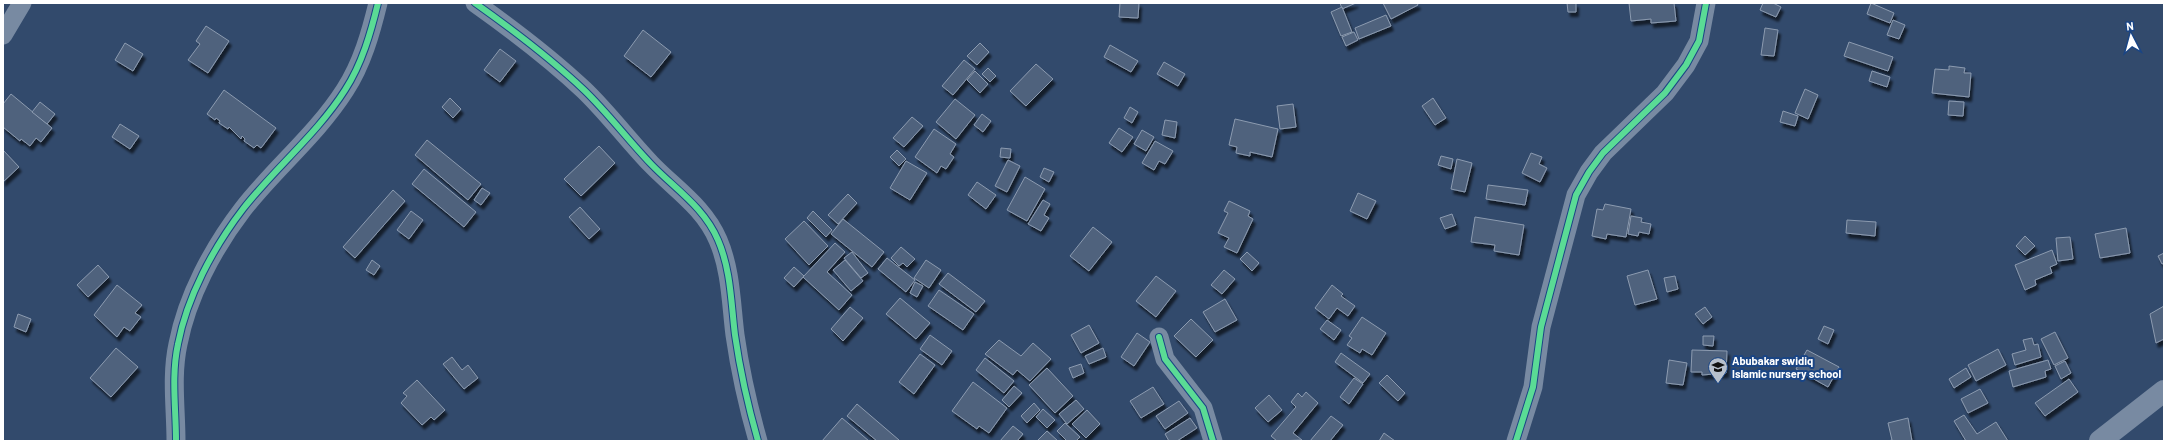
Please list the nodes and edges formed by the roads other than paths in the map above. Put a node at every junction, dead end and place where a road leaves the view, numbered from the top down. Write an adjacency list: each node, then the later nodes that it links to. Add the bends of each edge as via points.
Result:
1 (22, 3): 5 (street)
2 (378, 3): 8 (street, via 369,40 346,90 318,126 243,209 215,251 187,310 175,364)
3 (476, 3): 9 (street, via 516,32 585,90 652,165 706,216 727,266 749,411)
4 (1706, 3): 11 (street, via 1699,41 1686,65 1665,93 1604,153 1576,195 1541,327 1533,388)
5 (3, 35)
6 (1159, 338): 10 (street, via 1166,359 1203,408)
7 (2164, 391): 12 (street)
8 (176, 441)
9 (758, 441)
10 (1213, 441)
11 (1516, 441)
12 (2100, 441)

